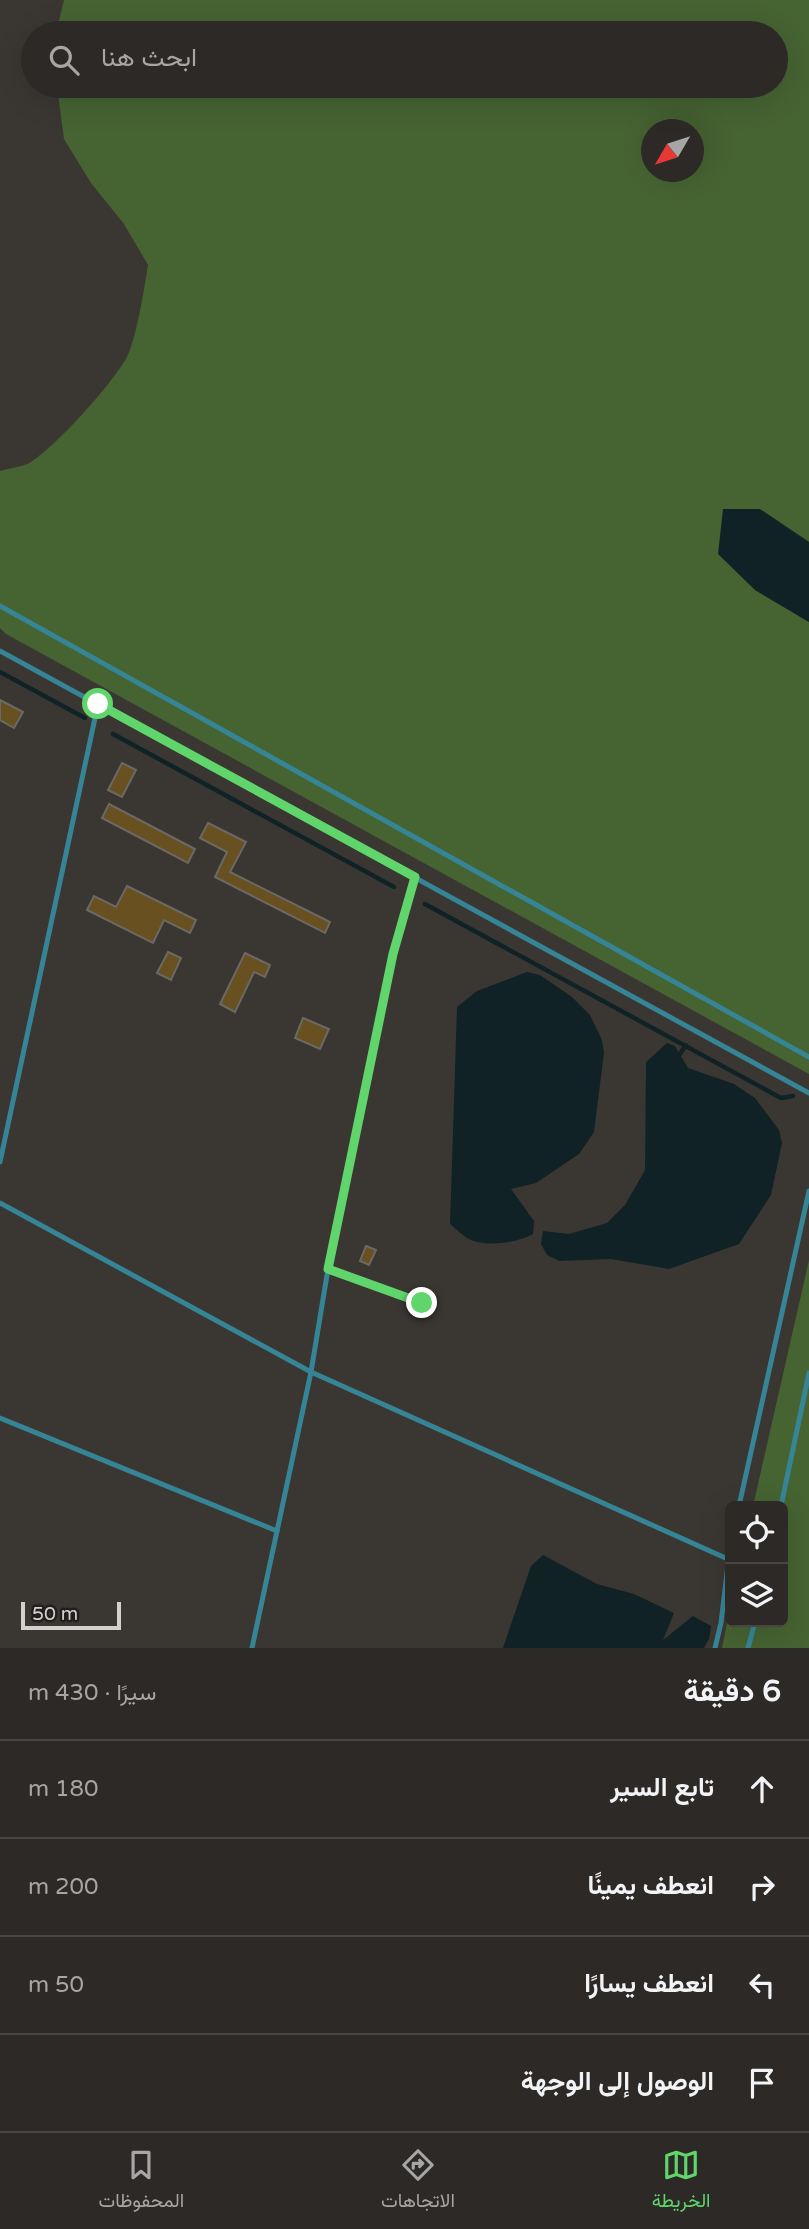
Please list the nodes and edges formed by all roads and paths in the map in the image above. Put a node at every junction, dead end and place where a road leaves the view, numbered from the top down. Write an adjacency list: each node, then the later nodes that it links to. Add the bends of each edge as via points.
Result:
1 (0, 606): 5 (lane)
2 (0, 651): 3 (lane)
3 (98, 704): 4 (lane); 7 (lane)
4 (415, 877): 6 (lane); 10 (lane, via 393,954)
5 (809, 1057)
6 (809, 1093)
7 (0, 1162)
8 (809, 1191): 15 (lane)
9 (0, 1203): 12 (lane)
10 (328, 1269): 11 (lane); 12 (lane)
11 (422, 1303)
12 (311, 1372): 17 (lane); 18 (lane)
13 (809, 1373): 16 (lane)
14 (0, 1418): 17 (lane)
15 (740, 1501)
16 (782, 1501)
17 (277, 1531): 21 (lane)
18 (725, 1558)
19 (728, 1564): 22 (lane)
20 (754, 1627): 23 (lane)
21 (252, 1648)
22 (715, 1648)
23 (748, 1648)

